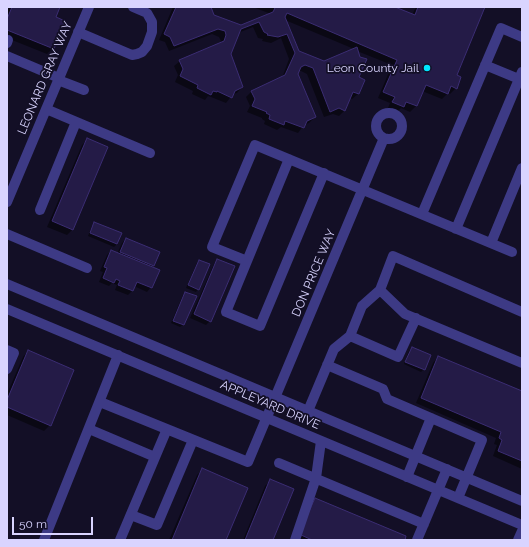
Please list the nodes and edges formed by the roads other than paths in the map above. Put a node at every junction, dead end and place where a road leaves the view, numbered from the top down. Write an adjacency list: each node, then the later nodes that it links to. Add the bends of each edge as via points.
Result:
1 (89, 7): 3 (street, LEONARD GRAY WAY)
2 (133, 7): 3 (street, via 146,13 152,22 152,32 142,52 132,55)
3 (78, 32): 10 (street, LEONARD GRAY WAY)
4 (522, 37): 8 (street, via 501,28)
5 (7, 40): 6 (street)
6 (7, 43)
7 (7, 56): 10 (street)
8 (485, 65): 9 (street); 22 (street)
9 (520, 76): 23 (street)
10 (59, 79): 11 (street); 12 (street, LEONARD GRAY WAY)
11 (84, 90)
12 (46, 109): 13 (street); 20 (street, LEONARD GRAY WAY)
13 (76, 122): 15 (street); 21 (street)
14 (384, 138): 19 (street, DON PRICE WAY)
15 (150, 153)
16 (289, 159): 18 (street); 27 (street); 27 (street, via 255,145 212,247)
17 (522, 168): 25 (street)
18 (324, 173): 19 (street); 27 (street, via 260,326 226,312)
19 (363, 190): 22 (street); 40 (street, DON PRICE WAY)
20 (7, 202)
21 (40, 210)
22 (422, 214): 23 (street)
23 (456, 229): 25 (street)
24 (7, 234): 28 (street)
25 (491, 243): 26 (street)
26 (512, 252)
27 (247, 261)
28 (87, 268)
29 (7, 284): 40 (street, APPLEYARD DRIVE)
30 (380, 290): 32 (street, via 393,256); 33 (street, via 405,314); 34 (street, via 362,306)
31 (7, 309): 36 (street, APPLEYARD DRIVE)
32 (522, 312)
33 (416, 318): 34 (street, via 398,358); 37 (street)
34 (350, 336): 38 (street, via 334,349)
35 (7, 350): 39 (street, via 14,353)
36 (118, 356): 41 (street); 43 (street, APPLEYARD DRIVE)
37 (522, 363)
38 (327, 365): 42 (street); 44 (street, via 383,389 387,399)
39 (7, 369)
40 (275, 397): 42 (street, APPLEYARD DRIVE); 43 (street, DON PRICE WAY)
41 (100, 402): 45 (street); 46 (street)
42 (308, 411): 49 (street, APPLEYARD DRIVE)
43 (267, 418): 47 (street, DON PRICE WAY, via 248,462); 48 (street, APPLEYARD DRIVE)
44 (431, 418): 49 (street); 54 (street, via 482,440)
45 (89, 429): 50 (street); 63 (street)
46 (167, 429): 47 (street); 50 (street)
47 (193, 440): 59 (street, via 157,525)
48 (321, 441): 53 (street, APPLEYARD DRIVE); 55 (street)
49 (416, 456): 52 (street, APPLEYARD DRIVE); 53 (street)
50 (155, 457): 59 (street)
51 (279, 463): 55 (street)
52 (447, 469): 54 (street, APPLEYARD DRIVE); 56 (street)
53 (407, 477): 56 (street, APPLEYARD DRIVE)
54 (466, 477): 57 (street); 58 (street, APPLEYARD DRIVE)
55 (316, 478): 60 (street); 65 (street)
56 (438, 490): 57 (street, APPLEYARD DRIVE); 60 (street)
57 (458, 498): 61 (street, APPLEYARD DRIVE)
58 (522, 501)
59 (130, 515): 64 (street)
60 (424, 524): 66 (street)
61 (522, 525)
62 (522, 531): 67 (street)
63 (44, 540)
64 (120, 540)
65 (295, 540)
66 (418, 540)
67 (518, 540)

